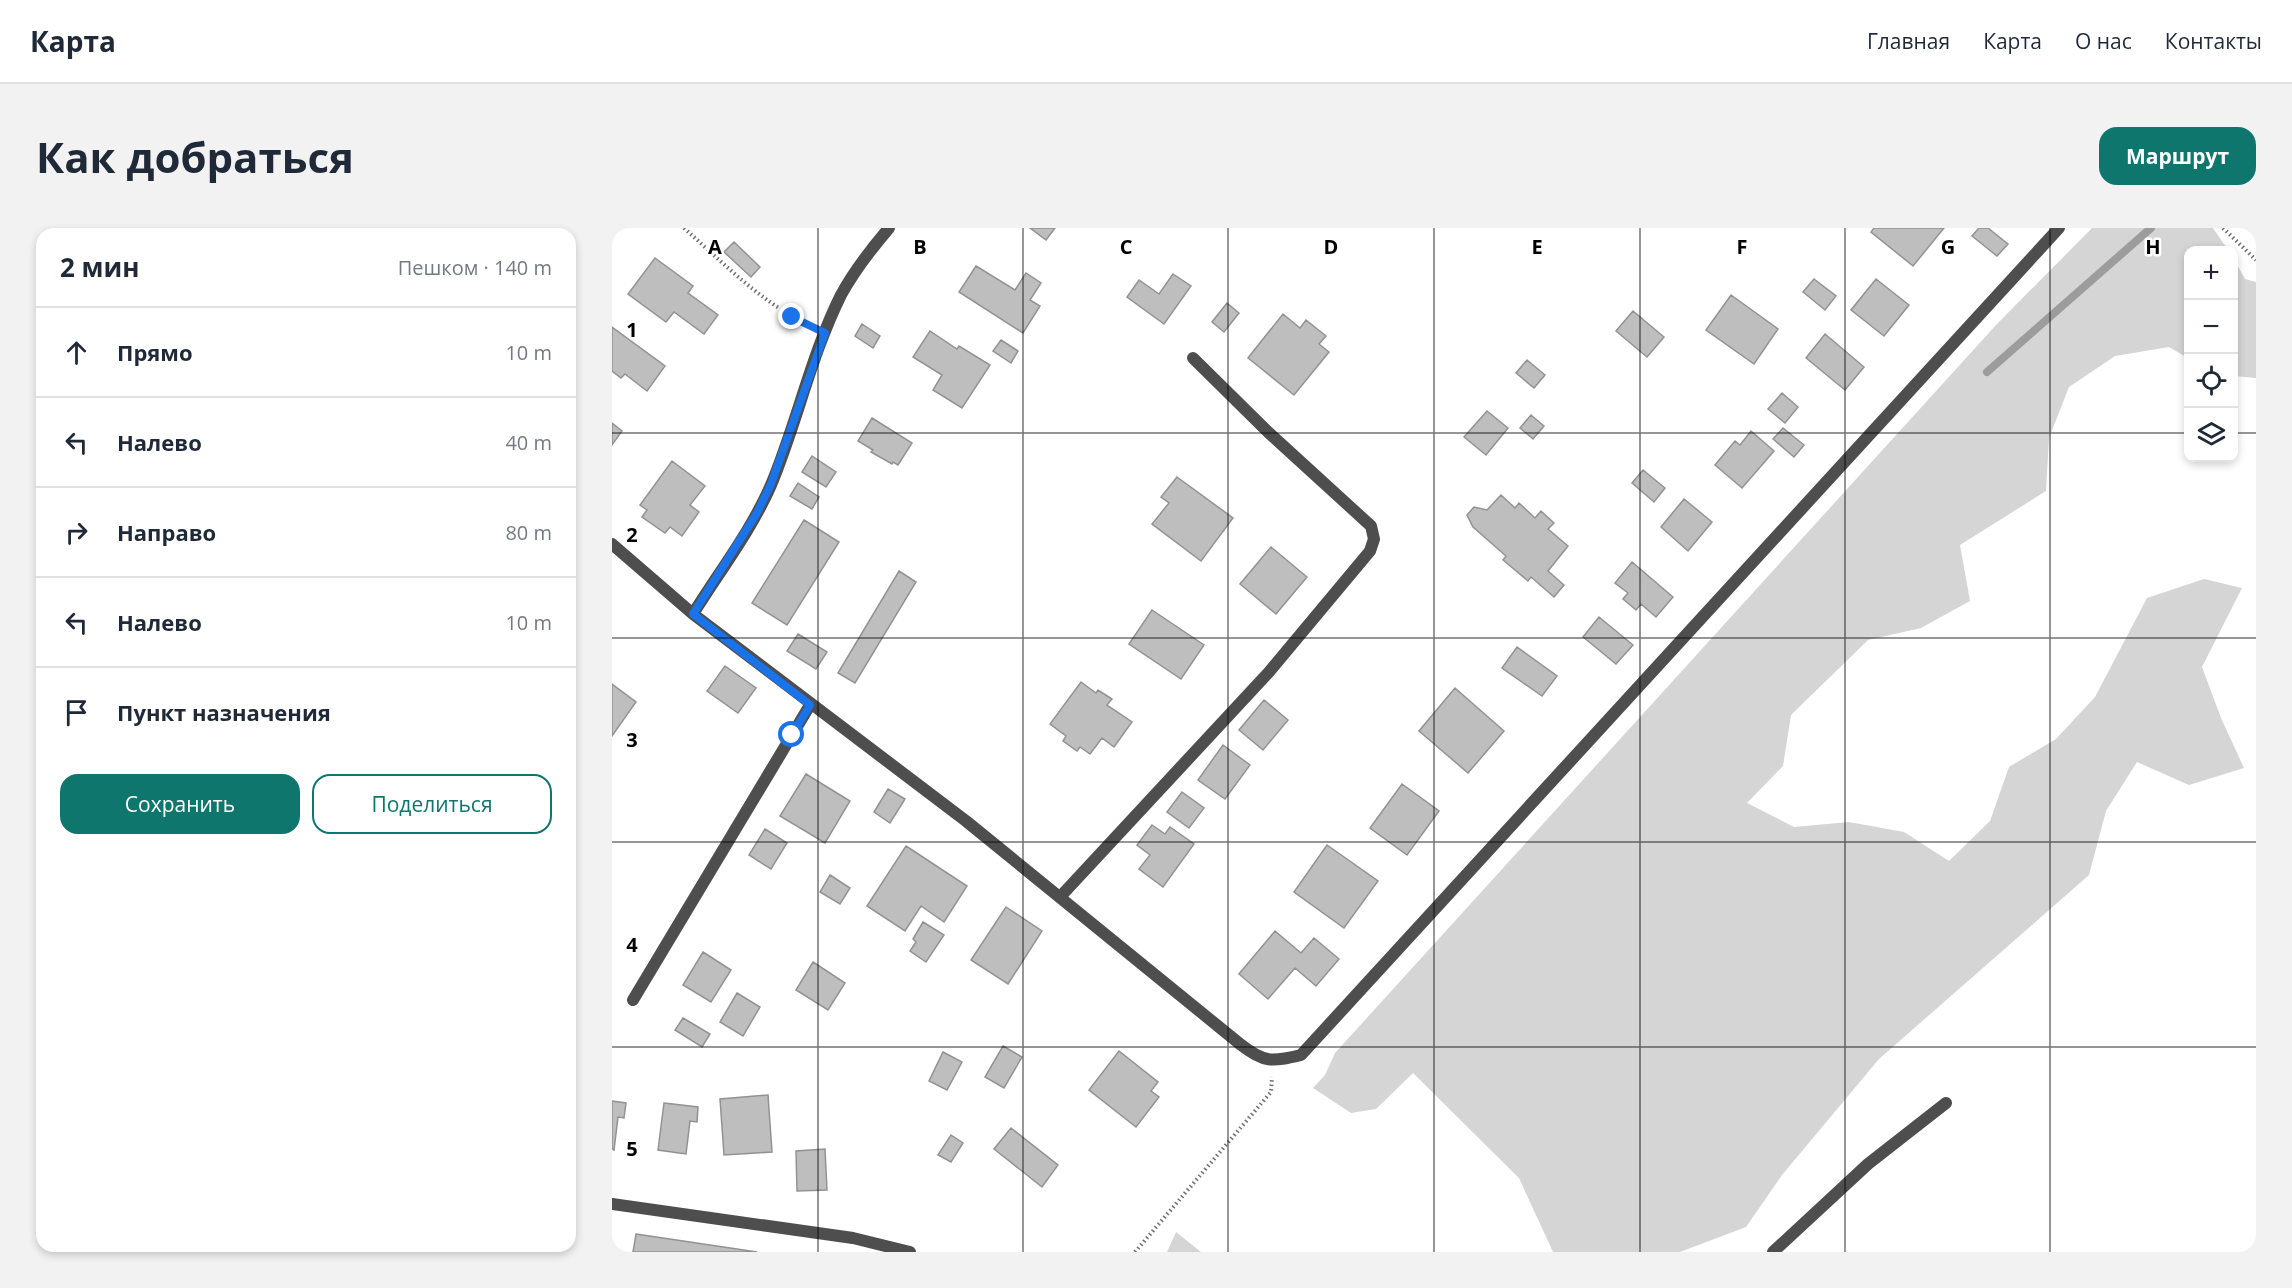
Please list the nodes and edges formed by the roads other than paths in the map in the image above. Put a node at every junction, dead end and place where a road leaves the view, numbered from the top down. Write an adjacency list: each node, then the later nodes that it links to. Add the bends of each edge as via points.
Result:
1 (889, 228): 5 (street, via 842,294 766,494)
2 (2059, 228): 7 (street, via 1301,1055 1273,1062 1255,1056)
3 (1193, 358): 7 (street, via 1371,526 1374,539 1370,551 1269,672)
4 (612, 544): 5 (street)
5 (693, 614): 6 (street)
6 (810, 705): 7 (street); 8 (street)
7 (1060, 897)
8 (633, 1000)
9 (1946, 1103): 12 (street, via 1868,1164)
10 (612, 1204): 11 (street, via 853,1238)
11 (910, 1252)
12 (1773, 1252)

